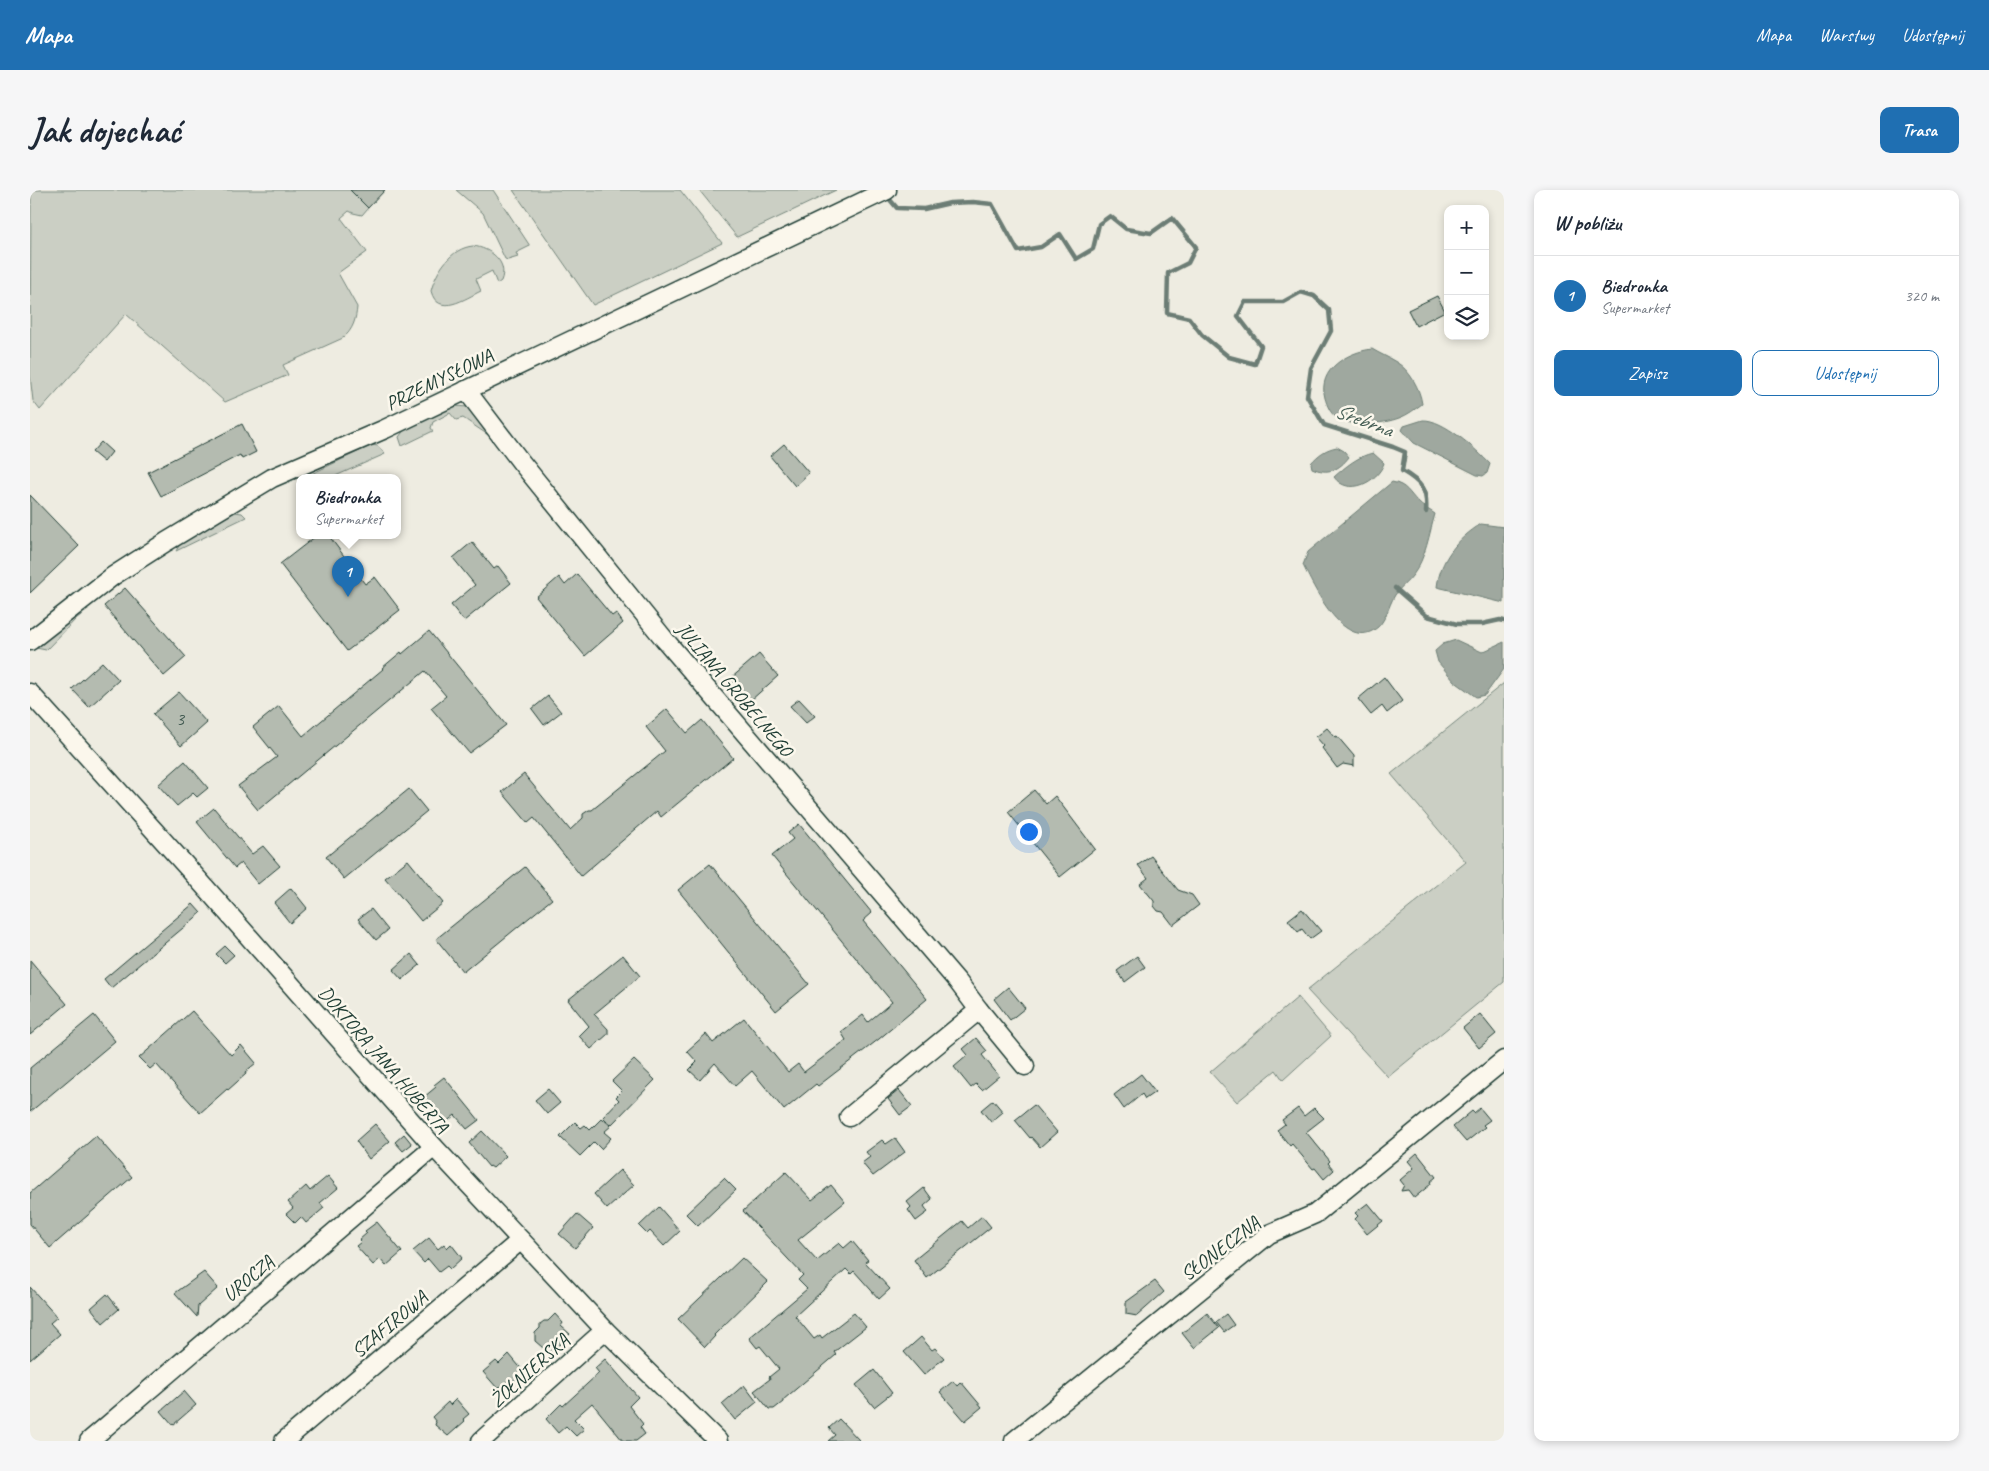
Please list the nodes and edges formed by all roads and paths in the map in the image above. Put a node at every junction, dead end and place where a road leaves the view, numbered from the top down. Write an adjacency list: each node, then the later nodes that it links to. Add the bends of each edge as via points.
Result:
1 (880, 194): 2 (street, PRZEMYSŁOWA)
2 (466, 390): 3 (street, PRZEMYSŁOWA, via 272,478 113,576); 5 (street, JULIANA GROBELNEGO, via 664,640 952,975)
3 (30, 641)
4 (30, 693): 9 (street, DOKTORA JANA HUBERTA)
5 (978, 1010): 7 (street, JULIANA GROBELNEGO); 8 (street)
6 (1504, 1060): 16 (street, SŁONECZNA, via 1315,1214 1269,1234)
7 (1025, 1066)
8 (849, 1117)
9 (434, 1147): 10 (street, DOKTORA JANA HUBERTA); 12 (street, UROCZA)
10 (520, 1240): 11 (street, DOKTORA JANA HUBERTA); 13 (street, SZAFIROWA)
11 (605, 1330): 14 (street, ŻOŁNIERSKA); 15 (street, DOKTORA JANA HUBERTA)
12 (89, 1441)
13 (284, 1441)
14 (481, 1441)
15 (718, 1441)
16 (1014, 1441)

